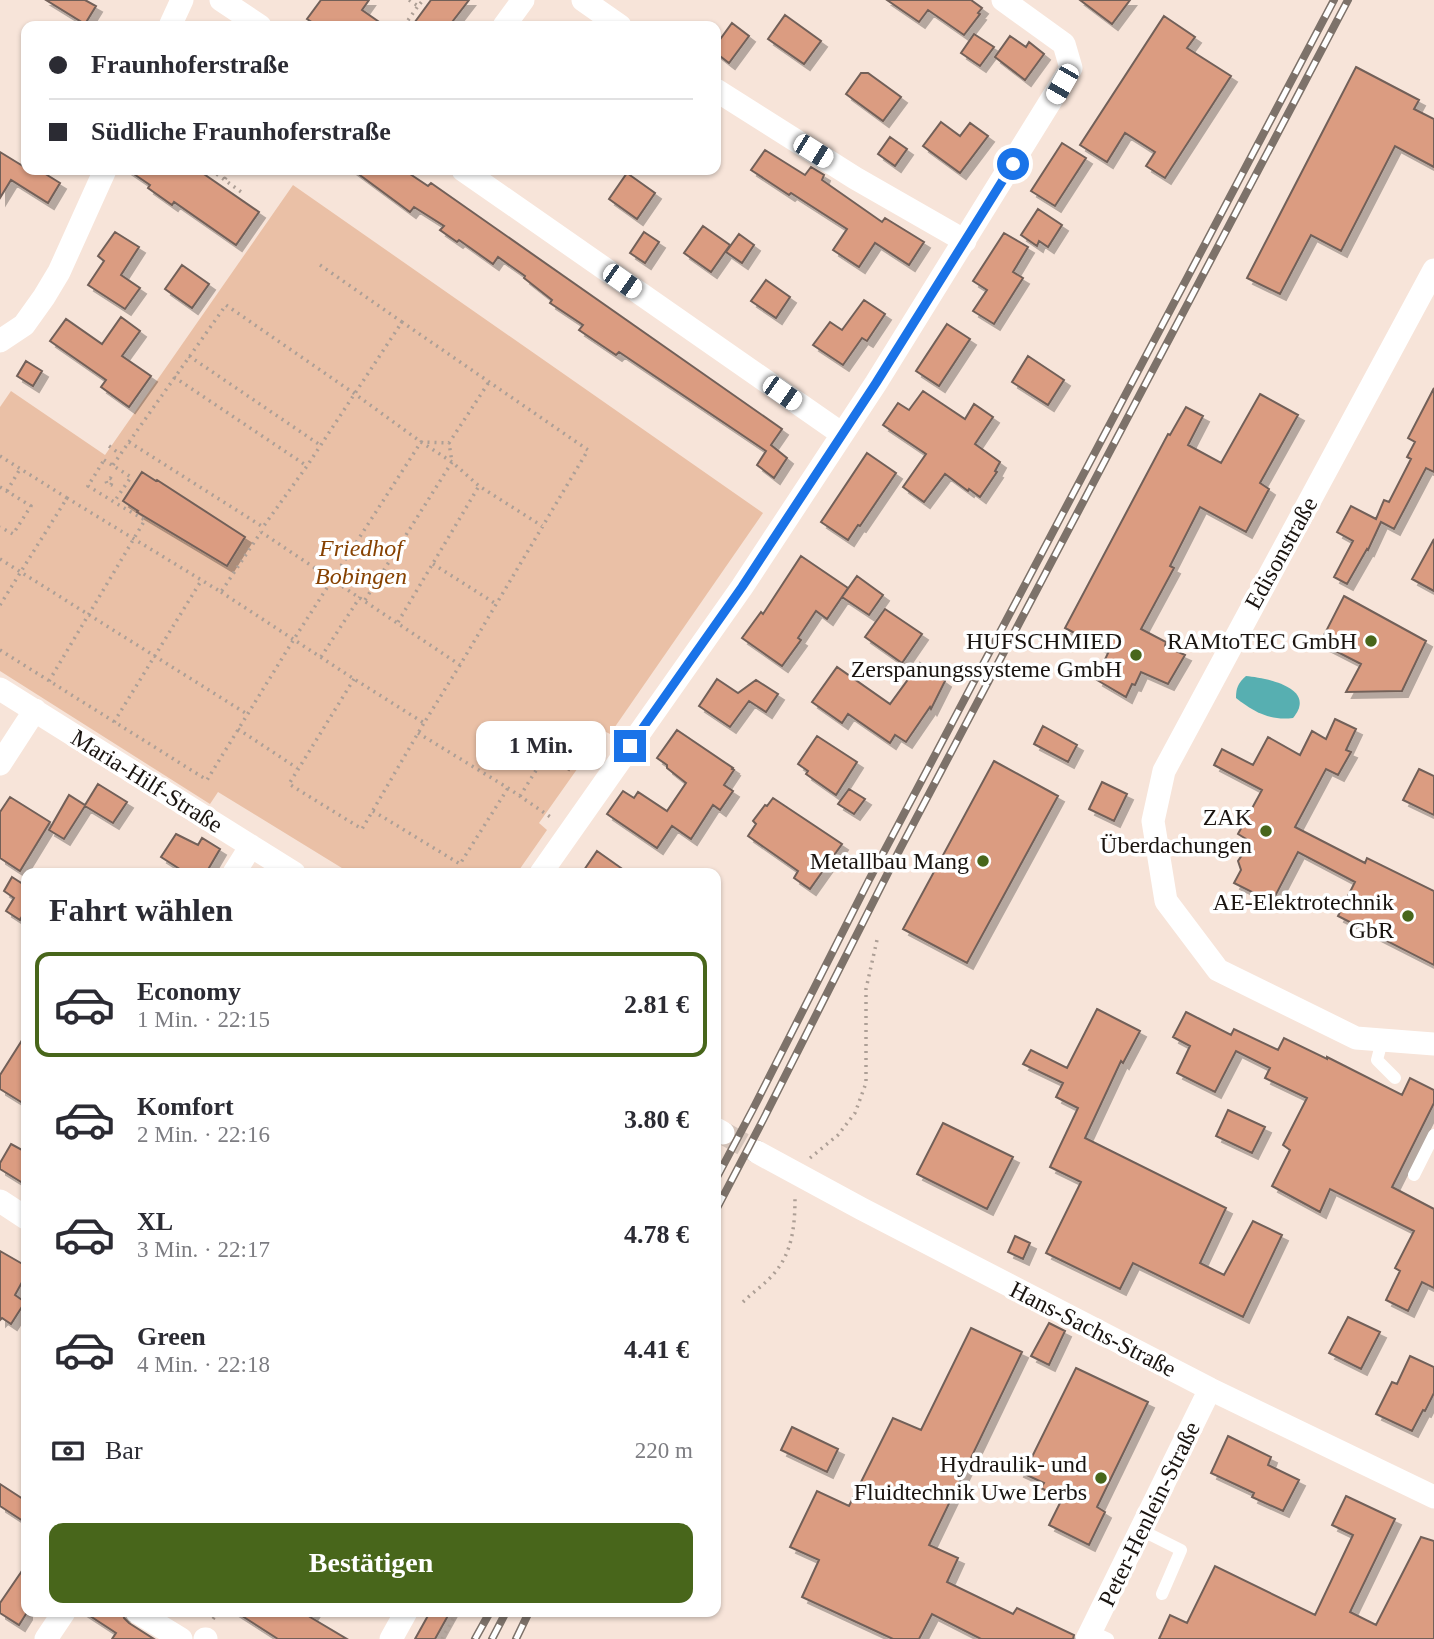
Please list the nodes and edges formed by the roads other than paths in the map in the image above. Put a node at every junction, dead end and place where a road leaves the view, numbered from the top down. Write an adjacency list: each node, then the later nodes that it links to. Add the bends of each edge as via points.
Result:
1 (182, 0): 6 (street)
2 (220, 0): 7 (street)
3 (523, 0): 8 (street)
4 (583, 0): 9 (street)
5 (1018, 4): 13 (street, via 1064,44 1072,68)
6 (172, 21)
7 (252, 21)
8 (508, 21)
9 (613, 21)
10 (721, 93): 13 (street)
11 (103, 175): 15 (street, via 44,297 24,325)
12 (470, 175): 16 (street)
13 (965, 242): 16 (street)
14 (1434, 270): 24 (street, Edisonstraße, via 1164,771 1153,821 1166,901 1218,970 1356,1038)
15 (0, 341)
16 (842, 434): 23 (street, via 742,587)
17 (0, 689): 18 (street, Maria-Hilf-Straße)
18 (34, 710): 19 (street); 20 (street, Maria-Hilf-Straße)
19 (0, 764)
20 (251, 846): 21 (street); 22 (street, Maria-Hilf-Straße)
21 (237, 868)
22 (286, 868)
23 (544, 868)
24 (1382, 1041): 25 (street, Edisonstraße); 26 (lane, via 1377,1060)
25 (1434, 1044)
26 (1395, 1078)
27 (1434, 1135): 29 (lane)
28 (757, 1152): 32 (street, Hans-Sachs-Straße)
29 (1414, 1175)
30 (0, 1202): 31 (street)
31 (21, 1215)
32 (1210, 1389): 33 (street, Hans-Sachs-Straße); 34 (street, Peter-Henlein-Straße)
33 (1434, 1497)
34 (1141, 1530): 35 (lane, via 1181,1550); 39 (street, Peter-Henlein-Straße)
35 (1162, 1594)
36 (61, 1617): 40 (street)
37 (145, 1617): 41 (street)
38 (403, 1617): 42 (street)
39 (1096, 1636)
40 (46, 1639)
41 (181, 1639)
42 (391, 1639)

